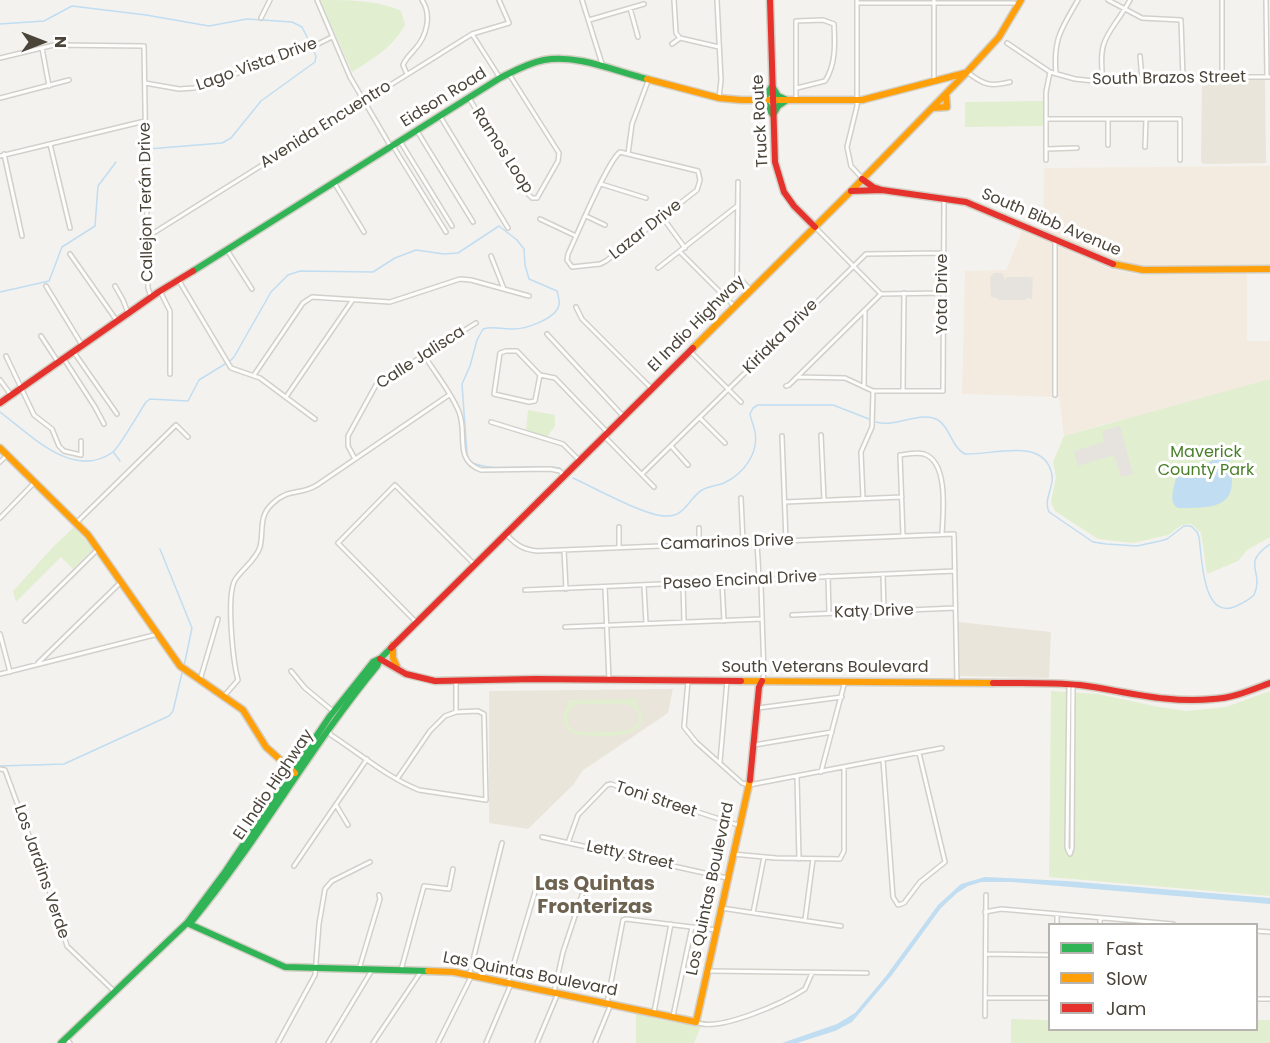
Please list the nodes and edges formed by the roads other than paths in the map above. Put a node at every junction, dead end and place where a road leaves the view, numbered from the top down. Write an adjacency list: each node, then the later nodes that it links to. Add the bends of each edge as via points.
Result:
1 (270, 0): 22 (street)
2 (317, 0): 25 (street)
3 (422, 0): 38 (street, via 429,16 421,40 404,61)
4 (499, 0): 24 (street, Avenida Encuentro, via 509,23)
5 (582, 0): 23 (street)
6 (674, 0): 28 (street, via 676,33)
7 (717, 0): 32 (street)
8 (770, 0): 53 (main road, Truck Route)
9 (1078, 0): 40 (street, via 1058,36)
10 (1108, 0): 21 (street)
11 (1130, 0): 21 (street)
12 (1222, 0): 41 (street)
13 (1266, 0): 27 (street)
14 (857, 1): 15 (street); 62 (street)
15 (885, 1): 17 (street)
16 (964, 1): 17 (street); 18 (street)
17 (934, 2): 46 (street)
18 (1019, 3): 36 (main road, El Indio Highway, via 999,37)
19 (644, 4): 20 (street)
20 (630, 8): 23 (street); 26 (street)
21 (1125, 9): 44 (street, via 1142,18 1180,20); 47 (street, via 1101,50)
22 (261, 18)
23 (589, 20): 35 (street)
24 (472, 34): 38 (street, Avenida Encuentro); 43 (street)
25 (332, 37): 51 (street, Lago Vista Drive, via 194,88); 63 (street)
26 (638, 37)
27 (1268, 37): 42 (street)
28 (680, 38): 30 (street); 32 (street)
29 (1007, 43): 37 (street, South Brazos Street)
30 (672, 44)
31 (42, 48): 34 (street); 51 (street, Callejon Terán Drive, via 144,46); 52 (street)
32 (719, 48): 57 (street)
33 (1140, 56): 48 (street)
34 (0, 58)
35 (603, 67): 39 (main road, Eidson Road, via 552,58); 49 (main road, Eidson Road)
36 (968, 72): 46 (main road, Eidson Road); 50 (street, via 981,83); 82 (main road, El Indio Highway)
37 (1050, 72): 40 (street, South Brazos Street); 66 (street)
38 (407, 74): 63 (street, Avenida Encuentro)
39 (509, 74): 43 (main road, Eidson Road); 56 (street, Ramos Loop, via 559,153 537,198 525,192)
40 (1056, 74): 47 (street, South Brazos Street)
41 (1222, 76): 42 (street, South Brazos Street); 44 (street, South Brazos Street)
42 (1268, 77)
43 (500, 78): 56 (main road, Eidson Road)
44 (1183, 78): 48 (street, South Brazos Street)
45 (69, 80): 52 (street)
46 (934, 80): 62 (main road, Eidson Road)
47 (1103, 80): 48 (street, South Brazos Street)
48 (1142, 80)
49 (648, 81): 57 (main road, Eidson Road); 78 (street, via 632,124)
50 (1010, 82)
51 (145, 83): 69 (street, Callejon Terán Drive)
52 (49, 86): 55 (street)
53 (772, 86): 58 (main road); 59 (main road, Truck Route); 60 (main road, via 778,96)
54 (796, 88): 54 (street, via 825,81 831,72 834,24 823,20 796,21); 61 (street)
55 (0, 98)
56 (469, 98): 65 (main road, Eidson Road)
57 (719, 98): 58 (main road, Eidson Road)
58 (759, 100): 59 (main road, Eidson Road); 64 (main road)
59 (772, 100): 60 (main road, Eidson Road); 64 (main road, Truck Route)
60 (787, 100): 61 (main road, Eidson Road); 64 (main road)
61 (796, 100): 62 (main road, Eidson Road)
62 (858, 100): 82 (street, via 847,147 851,166)
63 (364, 102): 74 (street); 104 (street, Avenida Encuentro)
64 (773, 115): 97 (main road, Truck Route, via 774,154 780,181 794,206)
65 (440, 116): 70 (main road, Eidson Road); 99 (street)
66 (1046, 119): 67 (street); 77 (street)
67 (1108, 119): 68 (street); 73 (street)
68 (1146, 119): 75 (street); 81 (street, via 1180,119)
69 (145, 121): 72 (street); 104 (street, Callejon Terán Drive)
70 (417, 131): 71 (main road, Eidson Road); 94 (street)
71 (400, 141): 74 (main road, Eidson Road); 96 (street)
72 (50, 144): 79 (street); 98 (street)
73 (1108, 145)
74 (392, 146): 84 (main road, Eidson Road); 101 (street)
75 (1145, 147)
76 (1077, 148): 77 (street)
77 (1046, 149): 80 (street)
78 (628, 154): 85 (street, via 616,155); 92 (street, Lazar Drive, via 698,171 697,190)
79 (2, 155): 102 (street)
80 (1046, 160)
81 (1180, 160)
82 (862, 179): 86 (main road, South Bibb Avenue); 87 (main road, El Indio Highway)
83 (738, 182): 90 (street)
84 (335, 184): 100 (street); 107 (main road, Eidson Road)
85 (602, 184): 88 (street); 91 (street)
86 (882, 190): 87 (main road); 89 (main road, South Bibb Avenue)
87 (851, 191): 97 (main road, El Indio Highway)
88 (646, 198)
89 (944, 198): 105 (main road, South Bibb Avenue, via 974,205); 109 (street, Yota Drive)
90 (737, 206): 106 (street); 120 (street, via 737,276)
91 (586, 216): 95 (street); 103 (street)
92 (663, 217): 103 (street, Lazar Drive, via 600,264 572,267 567,260); 106 (street)
93 (540, 219): 103 (street)
94 (473, 222)
95 (605, 225)
96 (452, 226)
97 (815, 227): 112 (street); 120 (main road, El Indio Highway)
98 (70, 228)
99 (508, 228)
100 (364, 232)
101 (446, 232)
102 (22, 236)
103 (576, 236)
104 (147, 237): 126 (street, Callejon Terán Drive)
105 (1055, 240): 114 (main road, South Bibb Avenue, via 1130,269); 156 (street)
106 (685, 248): 108 (street)
107 (227, 250): 115 (main road, Eidson Road); 118 (street)
108 (680, 252): 113 (street); 129 (street)
109 (943, 253): 112 (street, Kiriaka Drive, via 869,253); 123 (street, Yota Drive)
110 (70, 254): 132 (street)
111 (491, 256): 119 (street)
112 (853, 266): 124 (street); 151 (street, Kiriaka Drive)
113 (658, 267)
114 (1270, 269)
115 (178, 279): 121 (main road, Eidson Road); 143 (street, via 229,365 235,371)
116 (46, 286): 136 (street)
117 (115, 286): 131 (street)
118 (252, 289)
119 (504, 289): 125 (street); 127 (street, via 460,279 390,302)
120 (751, 290): 129 (main road, El Indio Highway)
121 (160, 291): 126 (main road, Eidson Road); 142 (street, via 170,311)
122 (904, 293): 123 (street); 124 (street); 153 (street)
123 (943, 293): 153 (street, Yota Drive, via 942,391)
124 (880, 294): 130 (street)
125 (530, 296)
126 (151, 297): 131 (main road, Eidson Road)
127 (352, 301): 143 (street, via 307,299); 157 (street)
128 (576, 307): 149 (street, via 582,320)
129 (735, 307): 138 (main road, El Indio Highway)
130 (865, 311): 145 (street); 148 (street)
131 (128, 313): 132 (main road, Eidson Road)
132 (117, 321): 136 (main road, Eidson Road)
133 (476, 323): 139 (street, Calle Jalisca)
134 (547, 334): 161 (street)
135 (41, 336): 141 (street)
136 (82, 345): 137 (main road, Eidson Road)
137 (73, 351): 141 (main road, Eidson Road); 160 (street)
138 (690, 351): 149 (main road, El Indio Highway); 151 (street)
139 (424, 355): 155 (street); 175 (street, Calle Jalisca, via 372,389 348,436)
140 (6, 356): 150 (street)
141 (61, 360): 150 (main road, Eidson Road); 165 (street)
142 (170, 374)
143 (254, 375): 157 (street)
144 (540, 375): 144 (street, via 517,351 500,353 494,394 535,401); 166 (street, via 555,378)
145 (797, 378): 147 (street); 148 (street, via 845,378)
146 (0, 380): 154 (street)
147 (786, 386)
148 (864, 387): 152 (street)
149 (651, 388): 161 (main road, El Indio Highway)
150 (20, 389): 154 (main road, Eidson Road); 170 (street, via 34,414 52,429 64,452 81,455)
151 (728, 389): 158 (street); 163 (street, Kiriaka Drive)
152 (873, 391): 153 (street); 185 (street, via 872,427 861,452)
153 (903, 391)
154 (11, 395): 159 (main road, Eidson Road)
155 (449, 395): 175 (street); 180 (street, via 459,411 466,461 471,466 481,470 550,469)
156 (1055, 395)
157 (286, 397): 162 (street)
158 (741, 402)
159 (0, 403)
160 (117, 414)
161 (623, 416): 166 (main road, El Indio Highway)
162 (315, 418)
163 (700, 418): 171 (street); 172 (street, Kiriaka Drive)
164 (491, 422): 176 (street, via 563,444)
165 (104, 424)
166 (606, 434): 176 (main road, El Indio Highway); 179 (street)
167 (821, 435): 186 (street)
168 (782, 436): 187 (street)
169 (188, 437): 189 (street, via 176,425)
170 (81, 441)
171 (725, 443)
172 (671, 446): 178 (street); 179 (street, Kiriaka Drive)
173 (0, 448): 174 (main road)
174 (7, 455): 177 (street); 181 (main road)
175 (355, 459): 246 (street, via 310,489 289,492 266,510 260,528 260,548 233,585 232,641 238,680)
176 (579, 460): 180 (main road, El Indio Highway)
177 (0, 462)
178 (688, 465)
179 (642, 474): 182 (street)
180 (564, 475): 192 (main road, El Indio Highway)
181 (35, 482): 188 (street); 189 (main road)
182 (654, 487)
183 (902, 497): 185 (street); 193 (street, via 900,454 927,455 939,469 943,487); 194 (street)
184 (741, 498): 196 (street)
185 (863, 498): 186 (street)
186 (824, 500): 187 (street)
187 (785, 502): 195 (street)
188 (0, 518)
189 (76, 523): 200 (main road)
190 (619, 527): 199 (street)
191 (699, 528): 198 (street)
192 (505, 533): 201 (street, Camarinos Drive, via 528,550); 202 (main road, El Indio Highway)
193 (942, 534): 194 (street, Camarinos Drive); 203 (street, Camarinos Drive, via 954,534)
194 (903, 536): 195 (street, Camarinos Drive)
195 (786, 541): 197 (street, Camarinos Drive)
196 (743, 542): 197 (street, Camarinos Drive); 198 (street, Camarinos Drive)
197 (758, 542): 207 (street)
198 (699, 544): 199 (street, Camarinos Drive)
199 (619, 547): 201 (street, Camarinos Drive)
200 (98, 549): 206 (main road); 220 (street)
201 (564, 550): 212 (street)
202 (474, 564): 221 (main road, El Indio Highway); 221 (street, via 395,485 338,543)
203 (955, 571): 204 (street, Paseo Encinal Drive); 214 (street)
204 (883, 574): 205 (street, Paseo Encinal Drive); 215 (street)
205 (828, 576): 207 (street, Paseo Encinal Drive); 216 (street)
206 (122, 581): 228 (main road); 231 (street)
207 (760, 581): 208 (street, Paseo Encinal Drive); 219 (street)
208 (722, 583): 209 (street, Paseo Encinal Drive); 222 (street)
209 (683, 584): 210 (street, Paseo Encinal Drive); 223 (street)
210 (644, 586): 211 (street, Paseo Encinal Drive); 224 (street)
211 (604, 587): 212 (street, Paseo Encinal Drive); 225 (street)
212 (566, 589): 213 (street, Paseo Encinal Drive)
213 (525, 591)
214 (955, 609): 215 (street, Katy Drive); 243 (street)
215 (884, 611): 216 (street, Katy Drive)
216 (829, 614): 217 (street, Katy Drive)
217 (792, 615)
218 (218, 619): 236 (street)
219 (762, 619): 222 (street); 241 (street)
220 (25, 621)
221 (416, 621): 229 (main road, El Indio Highway)
222 (724, 621): 223 (street)
223 (684, 622): 224 (street)
224 (646, 624): 225 (street)
225 (606, 625): 226 (street); 238 (street)
226 (565, 627)
227 (0, 634): 234 (street)
228 (158, 634): 231 (street); 236 (main road, via 180,666)
229 (393, 645): 230 (main road, El Indio Highway); 233 (main road)
230 (380, 658): 233 (main road, South Veterans Boulevard); 249 (main road, El Indio Highway); 253 (main road, El Indio Highway)
231 (37, 665): 234 (street)
232 (291, 671): 249 (street)
233 (399, 671): 237 (main road, South Veterans Boulevard, via 426,680)
234 (10, 672): 235 (street)
235 (0, 674)
236 (200, 680): 246 (main road)
237 (456, 680): 238 (main road, South Veterans Boulevard); 250 (street)
238 (609, 680): 239 (main road, South Veterans Boulevard)
239 (688, 681): 240 (main road, South Veterans Boulevard); 261 (street, via 684,728)
240 (727, 681): 241 (main road, South Veterans Boulevard); 261 (street)
241 (762, 681): 242 (main road, South Veterans Boulevard); 248 (main road)
242 (845, 681): 243 (main road, South Veterans Boulevard); 247 (street)
243 (957, 682): 245 (main road, South Veterans Boulevard)
244 (1270, 683): 245 (main road, South Veterans Boulevard, via 1228,698 1191,702)
245 (1071, 684): 251 (street); 252 (street)
246 (224, 696): 265 (main road, via 246,712 266,747)
247 (842, 697): 248 (street); 254 (street)
248 (757, 708): 255 (main road)
249 (334, 712): 253 (main road, El Indio Highway)
250 (456, 712): 267 (street, via 438,722); 267 (street, via 484,714 486,800 419,790)
251 (1069, 724): 252 (street); 260 (street)
252 (1074, 724): 260 (street)
253 (325, 728): 258 (street); 265 (main road, El Indio Highway)
254 (832, 732): 255 (street); 264 (street)
255 (753, 745): 268 (main road)
256 (942, 748): 257 (street)
257 (919, 753): 259 (street); 259 (street, via 945,862 898,905 894,901)
258 (367, 759): 267 (street); 269 (street)
259 (883, 760): 262 (street)
260 (1071, 760): 270 (street)
261 (720, 762): 268 (street)
262 (844, 768): 264 (street, Los Quintas Boulevard); 279 (street, via 844,851 840,860)
263 (0, 769): 314 (street, Los Jardins Verde, via 5,770 67,946)
264 (821, 772): 266 (street, Los Quintas Boulevard)
265 (295, 773): 294 (main road, El Indio Highway, via 226,879 192,921)
266 (797, 777): 268 (street, Los Quintas Boulevard); 278 (street)
267 (397, 779)
268 (749, 785): 272 (main road, Los Quintas Boulevard)
269 (336, 805): 271 (street); 281 (street)
270 (1070, 823): 270 (street, via 1067,848 1070,854 1072,848)
271 (348, 825)
272 (738, 825): 275 (street, Toni Street, via 611,784 578,815); 276 (main road, Los Quintas Boulevard)
273 (542, 837): 275 (street, Letty Street)
274 (502, 843): 312 (street)
275 (568, 843): 283 (street, Letty Street)
276 (735, 854): 277 (street); 283 (main road, Los Quintas Boulevard)
277 (764, 857): 278 (street); 290 (street)
278 (799, 859): 279 (street)
279 (813, 860): 293 (street)
280 (370, 862): 304 (street, via 325,888)
281 (294, 866)
282 (453, 869): 307 (street, via 448,889 424,886)
283 (728, 878): 288 (main road, Los Quintas Boulevard)
284 (538, 882): 313 (street)
285 (379, 895): 305 (street)
286 (582, 895): 315 (street, via 563,952)
287 (986, 895): 289 (street)
288 (721, 908): 290 (street); 301 (main road, Los Quintas Boulevard)
289 (986, 912): 291 (street, via 1001,909); 302 (street)
290 (753, 913): 293 (street)
291 (1057, 914): 292 (street); 295 (street)
292 (1100, 918): 296 (street); 297 (street)
293 (805, 920): 300 (street)
294 (187, 922): 304 (main road, Las Quintas Boulevard, via 281,966); 314 (main road, El Indio Highway)
295 (1057, 923)
296 (1100, 923)
297 (1143, 923)
298 (671, 924): 299 (street); 318 (street, via 623,920); 319 (street)
299 (692, 927): 301 (street); 320 (street)
300 (841, 927)
301 (716, 930): 309 (main road, Los Quintas Boulevard)
302 (986, 954): 303 (street); 316 (street)
303 (1048, 955)
304 (315, 969): 305 (main road, Las Quintas Boulevard); 324 (street)
305 (359, 969): 306 (main road, Las Quintas Boulevard)
306 (372, 969): 307 (main road, Las Quintas Boulevard); 325 (street)
307 (401, 970): 308 (main road, Las Quintas Boulevard)
308 (422, 970): 312 (main road, Las Quintas Boulevard); 326 (street)
309 (708, 971): 310 (street); 322 (main road, Los Quintas Boulevard)
310 (812, 973): 311 (street); 322 (street, via 805,989 752,1015 706,1025)
311 (867, 973)
312 (472, 975): 313 (main road, Las Quintas Boulevard); 327 (street)
313 (509, 983): 315 (main road, Las Quintas Boulevard); 328 (street)
314 (115, 992): 323 (main road, El Indio Highway)
315 (556, 993): 318 (main road, Las Quintas Boulevard); 329 (street)
316 (986, 998): 317 (street); 321 (street)
317 (1048, 998)
318 (609, 1004): 319 (main road, Las Quintas Boulevard); 330 (street)
319 (654, 1012): 320 (main road, Las Quintas Boulevard)
320 (673, 1016): 322 (main road, Las Quintas Boulevard)
321 (985, 1016)
322 (696, 1022)
323 (65, 1041)
324 (278, 1043)
325 (328, 1043)
326 (373, 1043)
327 (438, 1043)
328 (486, 1043)
329 (537, 1043)
330 (595, 1043)

